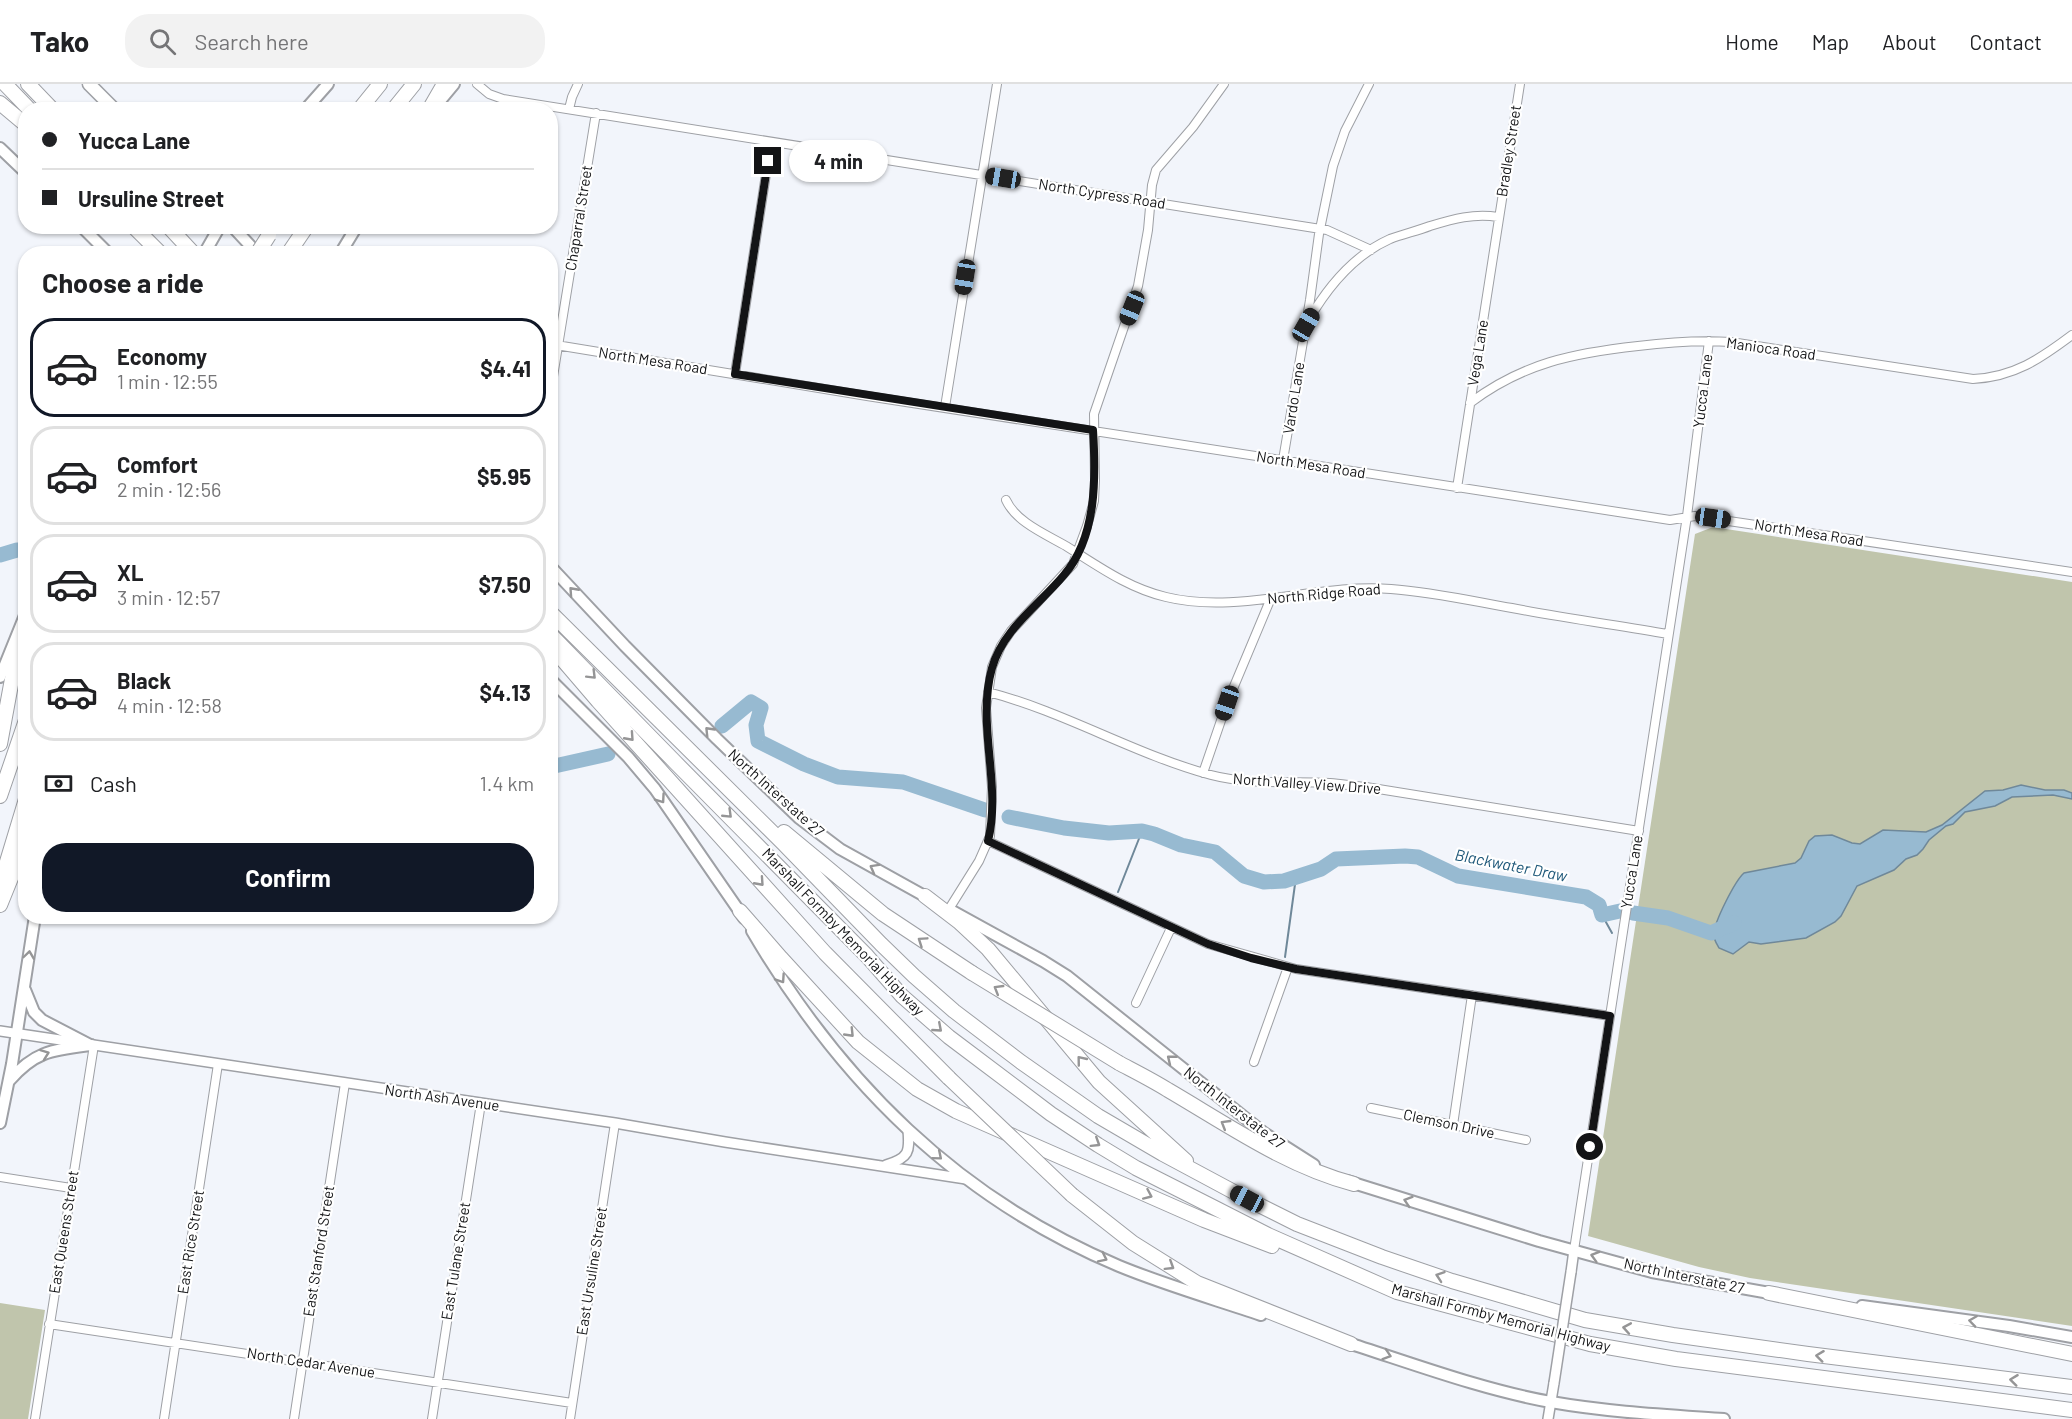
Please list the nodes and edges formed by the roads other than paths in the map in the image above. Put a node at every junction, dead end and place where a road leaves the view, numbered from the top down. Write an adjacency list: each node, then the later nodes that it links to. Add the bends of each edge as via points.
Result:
1 (5, 84): 17 (highway)
2 (89, 84): 19 (main road)
3 (97, 84): 20 (main road)
4 (328, 84): 21 (main road)
5 (380, 84): 22 (highway)
6 (414, 84): 23 (highway)
7 (444, 84): 24 (highway)
8 (453, 84): 25 (main road)
9 (477, 84): 16 (street, North Cypress Road)
10 (578, 84): 30 (street)
11 (997, 84): 36 (street)
12 (1224, 84): 37 (street, via 1156,170)
13 (1369, 84): 39 (street, Vardo Lane, via 1345,131 1333,166)
14 (1520, 84): 38 (street, Bradley Street)
15 (32, 87): 18 (highway)
16 (503, 99): 26 (street); 27 (street, North Cypress Road)
17 (22, 102)
18 (46, 102)
19 (108, 102)
20 (111, 102)
21 (312, 102)
22 (365, 102)
23 (399, 102)
24 (436, 102)
25 (438, 102)
26 (502, 102)
27 (523, 102)
28 (0, 103): 32 (highway)
29 (558, 107): 30 (street, North Cypress Road)
30 (569, 109): 31 (street, North Cypress Road)
31 (596, 113): 33 (street, North Cypress Road); 51 (street, Chaparral Street)
32 (18, 118)
33 (771, 142): 36 (street, North Cypress Road); 56 (street)
34 (0, 148): 35 (main road)
35 (18, 165)
36 (981, 175): 37 (street, North Cypress Road); 58 (street)
37 (1150, 202): 39 (street, North Cypress Road); 59 (street, via 1138,286 1097,402)
38 (1498, 218): 50 (street, via 1482,214 1453,219 1390,239); 57 (street, Vega Lane)
39 (1320, 229): 50 (street, North Cypress Road); 52 (street, Vardo Lane)
40 (89, 234): 45 (main road)
41 (141, 234): 46 (highway)
42 (145, 234): 47 (highway)
43 (175, 234): 48 (highway)
44 (239, 234): 49 (main road)
45 (101, 246)
46 (154, 246)
47 (155, 246)
48 (187, 246)
49 (250, 246)
50 (1371, 250): 52 (street, via 1336,280)
51 (558, 323)
52 (1306, 325): 60 (street, Vardo Lane)
53 (2072, 335): 54 (street, Manioca Road, via 2020,369 1973,379)
54 (1709, 341): 57 (street, Manioca Road, via 1623,347 1560,358 1514,376); 63 (street, Yucca Lane)
55 (558, 346): 56 (street, North Mesa Road)
56 (735, 374): 58 (street, North Mesa Road)
57 (1470, 403): 61 (street, Vega Lane)
58 (945, 407): 59 (street, North Mesa Road)
59 (1093, 430): 60 (street, North Mesa Road); 64 (street, via 1094,501)
60 (1283, 460): 61 (street, North Mesa Road)
61 (1457, 488): 63 (street, North Mesa Road, via 1670,520)
62 (1006, 500): 64 (street, North Ridge Road, via 1015,515)
63 (1687, 516): 65 (street, North Mesa Road); 70 (street, Yucca Lane)
64 (1078, 554): 67 (street, North Ridge Road, via 1116,579 1167,598 1202,602); 76 (street, via 1065,575 1001,646)
65 (2072, 572)
66 (558, 575): 87 (main road, North Interstate 27, one-way to 66, via 840,849 798,818)
67 (1271, 598): 70 (street, North Ridge Road, via 1393,589); 80 (street)
68 (558, 620): 79 (highway, Marshall Formby Memorial Highway)
69 (18, 633): 74 (main road)
70 (1668, 634): 83 (street, Yucca Lane)
71 (558, 642): 119 (highway, Marshall Formby Memorial Highway, one-way to 119, via 902,996 949,1037 1051,1114 1136,1168 1268,1235)
72 (18, 648): 78 (highway)
73 (558, 654): 124 (highway, one-way to 124, bridge, via 797,923 949,1078 1072,1195 1133,1243 1197,1283)
74 (0, 677)
75 (558, 687): 90 (main road, one-way to 90, via 655,789)
76 (988, 692): 80 (street, North Valley View Drive); 84 (street, via 986,718 992,787)
77 (18, 743): 81 (highway)
78 (0, 744)
79 (690, 751): 113 (highway, Marshall Formby Memorial Highway, via 954,1011 1098,1116); 116 (highway, one-way to 79, bridge, via 1325,1177 1242,1134 919,939 852,890)
80 (1203, 773): 83 (street, North Valley View Drive, via 1247,781 1366,787)
81 (0, 796)
82 (18, 825): 86 (highway)
83 (1639, 831): 97 (street, Yucca Lane)
84 (988, 841): 89 (street); 92 (street)
85 (18, 861): 88 (highway)
86 (0, 885)
87 (925, 896): 89 (main road, North Interstate 27); 113 (highway, one-way to 87, via 1099,1082 988,949)
88 (0, 905)
89 (949, 909): 116 (main road, North Interstate 27, one-way to 89, via 1324,1171 1264,1133 1067,976)
90 (741, 911): 110 (main road, one-way to 110, via 778,976 831,1048); 119 (highway, one-way to 119, via 858,1042 931,1097 1203,1220)
91 (34, 924): 94 (main road, one-way to 91)
92 (1172, 927): 93 (street, via 1208,944); 96 (street)
93 (1288, 967): 95 (street); 101 (street)
94 (24, 988): 99 (main road); 100 (main road, via 34,1012 42,1020)
95 (1472, 995): 97 (street); 109 (street)
96 (1136, 1002)
97 (1610, 1016): 118 (street, Yucca Lane)
98 (0, 1031): 99 (street, North Ash Avenue)
99 (17, 1034): 100 (street, North Ash Avenue); 103 (main road)
100 (92, 1045): 102 (street, North Ash Avenue); 103 (main road, one-way to 100, via 41,1054); 117 (street, East Queens Street)
101 (1254, 1062)
102 (218, 1064): 104 (street, North Ash Avenue); 123 (street, East Rice Street)
103 (8, 1083): 107 (main road)
104 (345, 1083): 105 (street, North Ash Avenue); 126 (street, East Stanford Street)
105 (481, 1103): 108 (street, North Ash Avenue); 127 (street, East Tulane Street)
106 (1371, 1108): 109 (street, Clemson Drive)
107 (0, 1123)
108 (615, 1123): 112 (street, North Ash Avenue); 130 (street, East Ursuline Street)
109 (1453, 1125): 111 (street, Clemson Drive)
110 (908, 1130): 112 (street, via 910,1142 905,1157); 115 (main road, one-way to 115)
111 (1526, 1140)
112 (884, 1166): 115 (street, North Ash Avenue)
113 (1199, 1173): 128 (highway, Marshall Formby Memorial Highway, one-way to 113, via 1786,1351 1585,1320 1382,1257 1297,1224)
114 (0, 1177): 117 (street)
115 (966, 1179): 124 (main road, one-way to 124, via 1017,1214 1118,1266)
116 (1354, 1184): 118 (main road, North Interstate 27, one-way to 116)
117 (71, 1188): 121 (street, East Queens Street)
118 (1574, 1250): 120 (main road, North Interstate 27, one-way to 118, via 1652,1272); 129 (street, Yucca Lane, bridge)
119 (1397, 1292): 131 (highway, Marshall Formby Memorial Highway, via 1590,1344 1851,1383)
120 (1769, 1293): 122 (main road, North Interstate 27, one-way to 120); 125 (highway)
121 (50, 1324): 123 (street, North Cedar Avenue); 132 (street, East Queens Street)
122 (2072, 1336)
123 (176, 1343): 126 (street, North Cedar Avenue); 133 (street, East Rice Street)
124 (1351, 1344): 129 (main road, one-way to 129, via 1503,1392)
125 (2072, 1354)
126 (302, 1362): 127 (street, North Cedar Avenue); 134 (street, East Stanford Street)
127 (438, 1383): 130 (street, North Cedar Avenue); 135 (street, East Tulane Street)
128 (2072, 1387)
129 (1551, 1402): 137 (street, Yucca Lane); 138 (main road)
130 (572, 1403): 136 (street, East Ursuline Street)
131 (2072, 1410)
132 (35, 1419)
133 (164, 1419)
134 (294, 1419)
135 (432, 1419)
136 (570, 1419)
137 (1548, 1419)
138 (1724, 1419)

